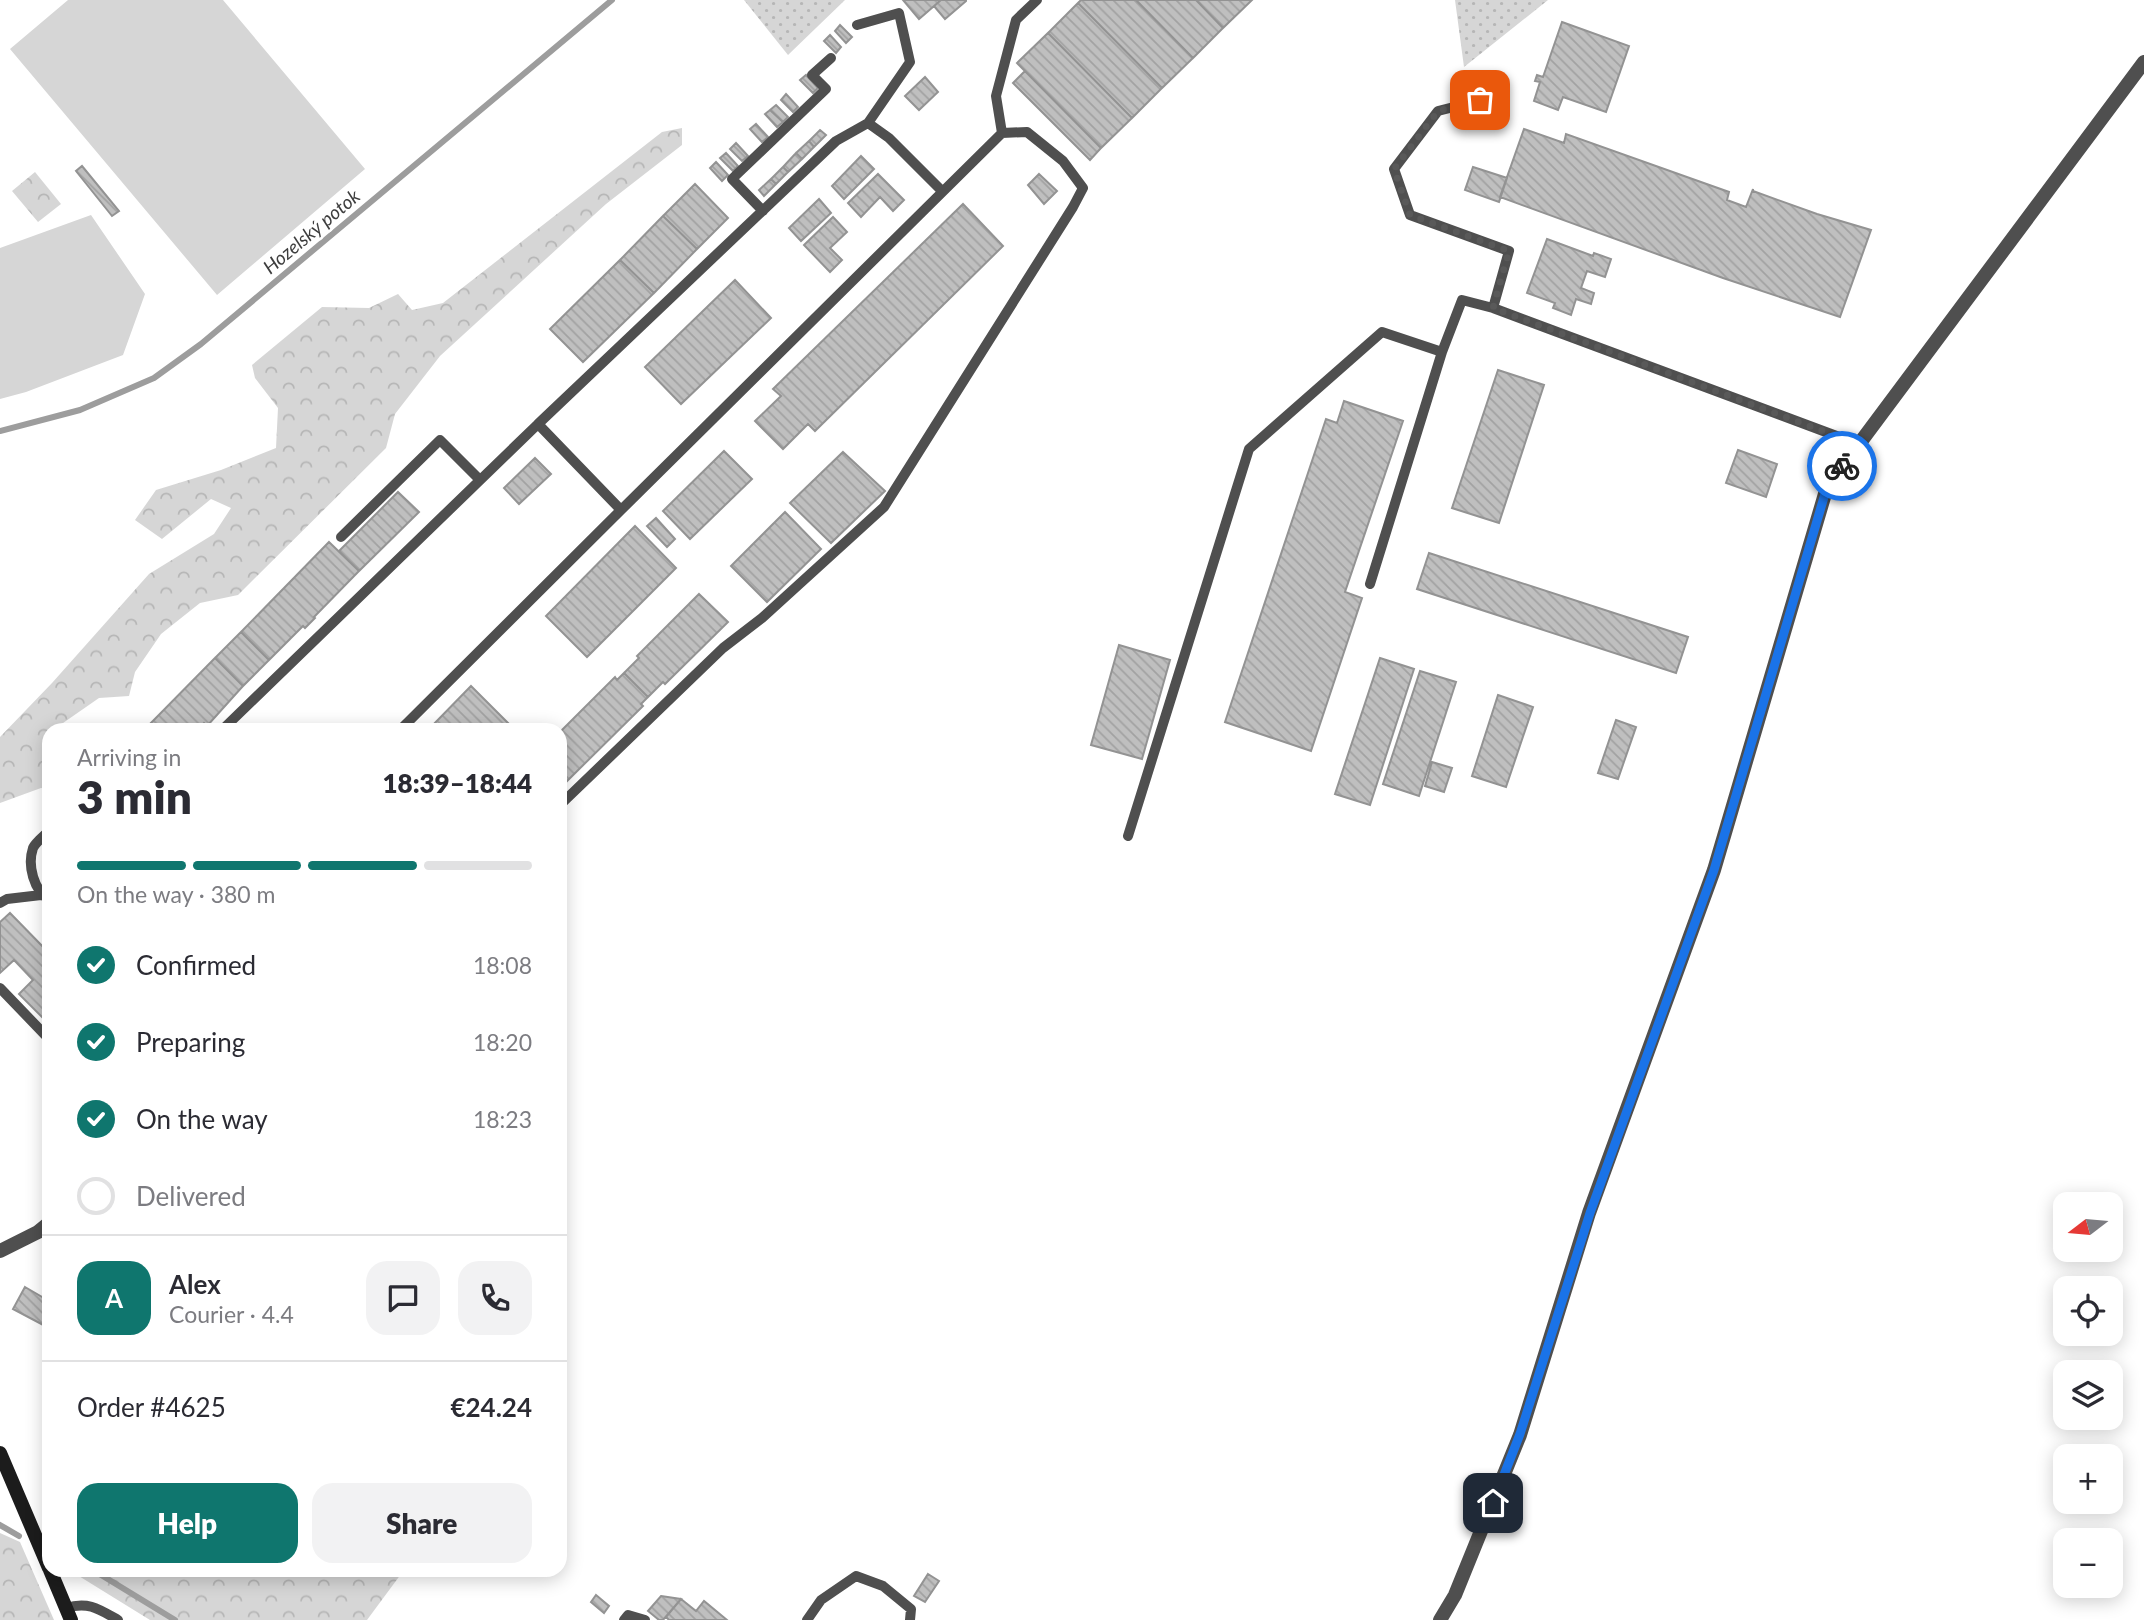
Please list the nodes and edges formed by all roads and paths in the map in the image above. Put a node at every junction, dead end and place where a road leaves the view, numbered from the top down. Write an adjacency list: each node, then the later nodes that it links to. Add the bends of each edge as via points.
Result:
1 (1037, 0): 7 (lane, via 1016,20 996,96)
2 (857, 25): 6 (lane, via 900,13 910,62)
3 (831, 58): 9 (lane, via 813,75 825,89 732,179)
4 (2144, 62): 13 (street)
5 (1501, 95): 10 (lane, via 1438,111 1394,169 1410,215 1509,251)
6 (868, 123): 8 (lane); 9 (lane, via 836,141)
7 (1002, 133): 8 (lane); 20 (lane, via 1027,132 1063,160 1083,188 884,507 723,648)
8 (942, 191): 15 (lane)
9 (764, 211): 12 (lane)
10 (1493, 308): 11 (lane, via 1462,300); 13 (lane)
11 (1442, 352): 17 (lane); 21 (lane, via 1382,332 1249,450)
12 (538, 424): 14 (lane); 15 (lane)
13 (1858, 444): 39 (street, via 1827,487 1714,870 1590,1213 1520,1434 1455,1595)
14 (480, 480): 16 (lane, via 440,440); 18 (lane)
15 (621, 510): 19 (lane)
16 (341, 537)
17 (1370, 584)
18 (229, 723)
19 (407, 723)
20 (567, 798)
21 (1128, 836)
22 (42, 838): 23 (lane, via 34,846 31,870)
23 (42, 891)
24 (42, 897): 25 (lane)
25 (0, 902)
26 (0, 988): 27 (lane)
27 (42, 1032)
28 (42, 1232): 29 (street)
29 (0, 1251)
30 (0, 1453): 31 (street)
31 (42, 1551)
32 (53, 1577): 33 (street)
33 (68, 1614): 34 (lane, via 78,1604 93,1605)
34 (118, 1620)
35 (624, 1620): 36 (lane, via 628,1615)
36 (645, 1620)
37 (807, 1620): 38 (lane, via 821,1600 856,1576 883,1586 911,1608)
38 (910, 1620)
39 (1440, 1620)

